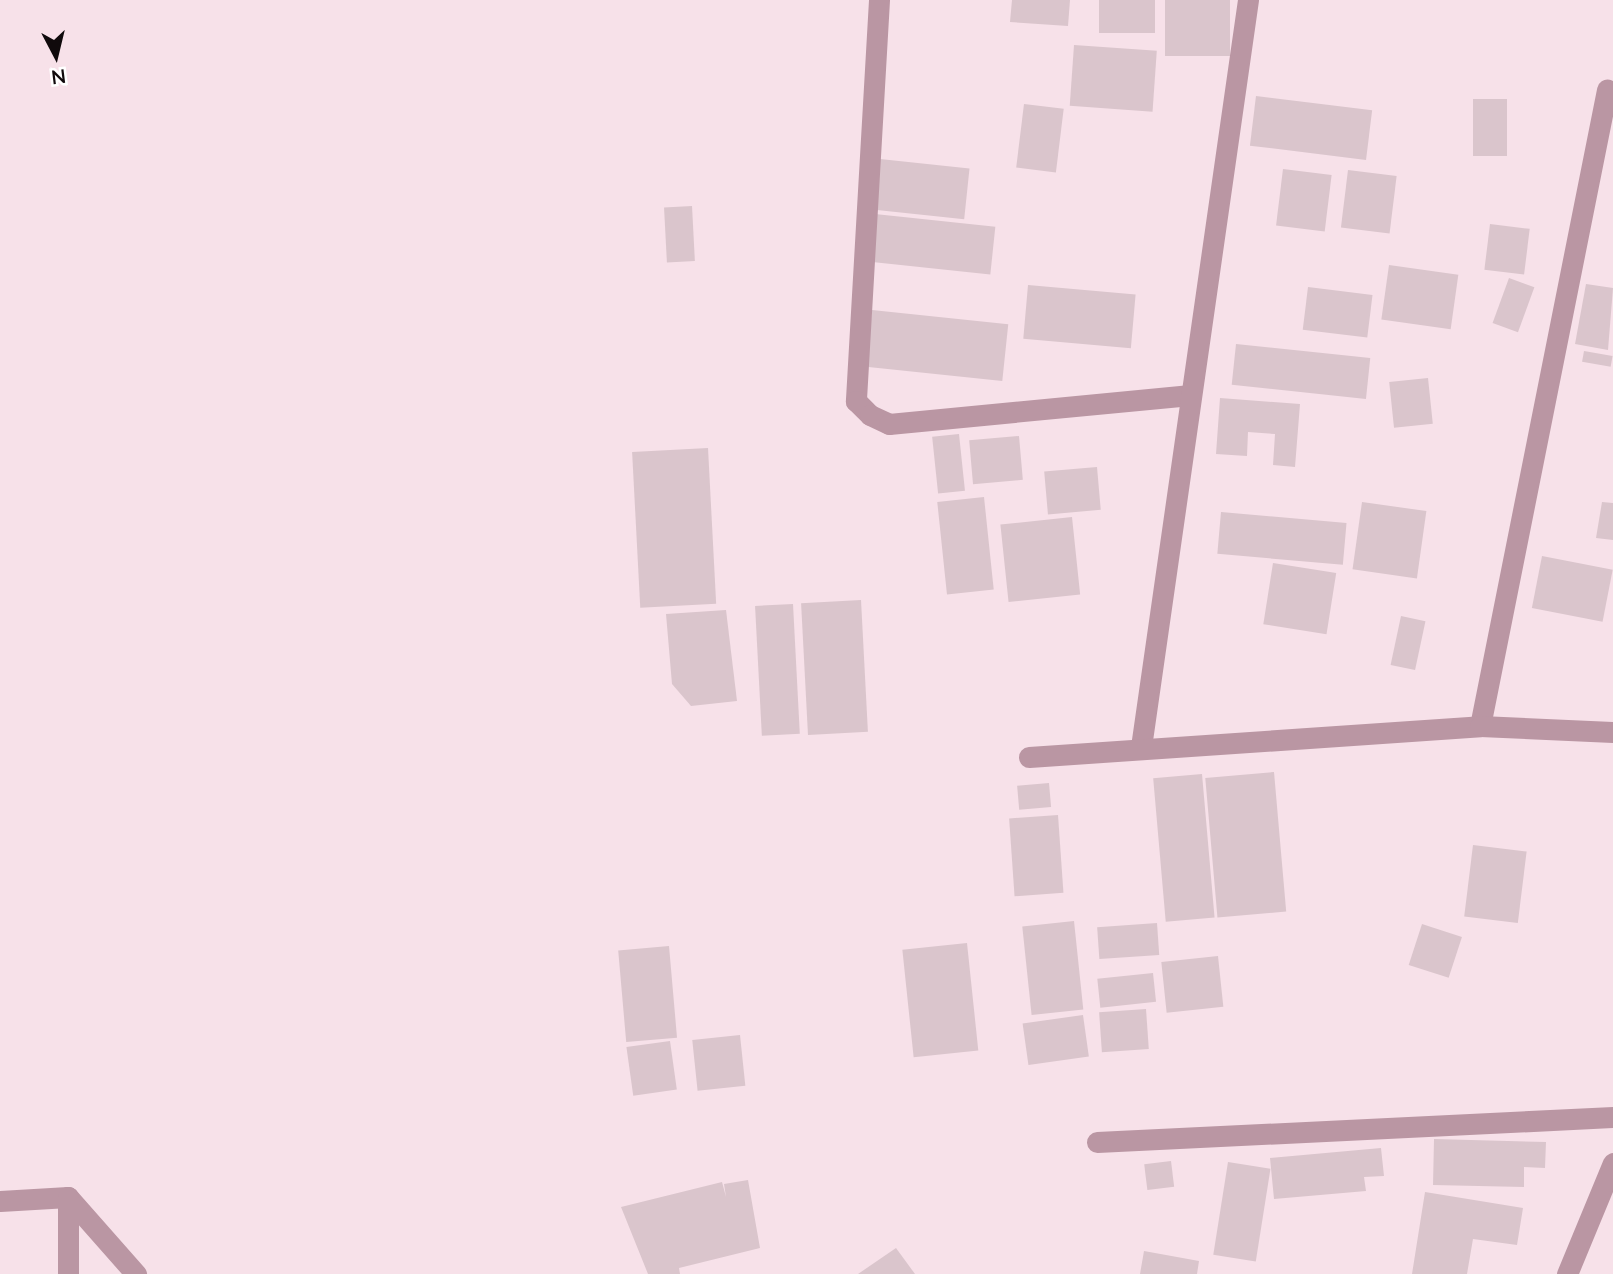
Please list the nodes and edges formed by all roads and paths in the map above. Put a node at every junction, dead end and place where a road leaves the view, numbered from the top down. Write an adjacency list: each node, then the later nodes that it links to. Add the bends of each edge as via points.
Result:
1 (879, 0): 4 (street, via 856,401 889,424)
2 (1248, 0): 4 (street)
3 (1607, 90): 5 (street)
4 (1191, 395): 7 (street)
5 (1480, 726): 6 (street); 7 (street)
6 (1613, 732)
7 (1141, 747): 8 (street)
8 (1029, 757)
9 (1613, 1117): 10 (street)
10 (1097, 1142)
11 (1613, 1163): 16 (street)
12 (68, 1197): 13 (street); 14 (street); 15 (street)
13 (0, 1201)
14 (68, 1274)
15 (136, 1274)
16 (1567, 1274)

